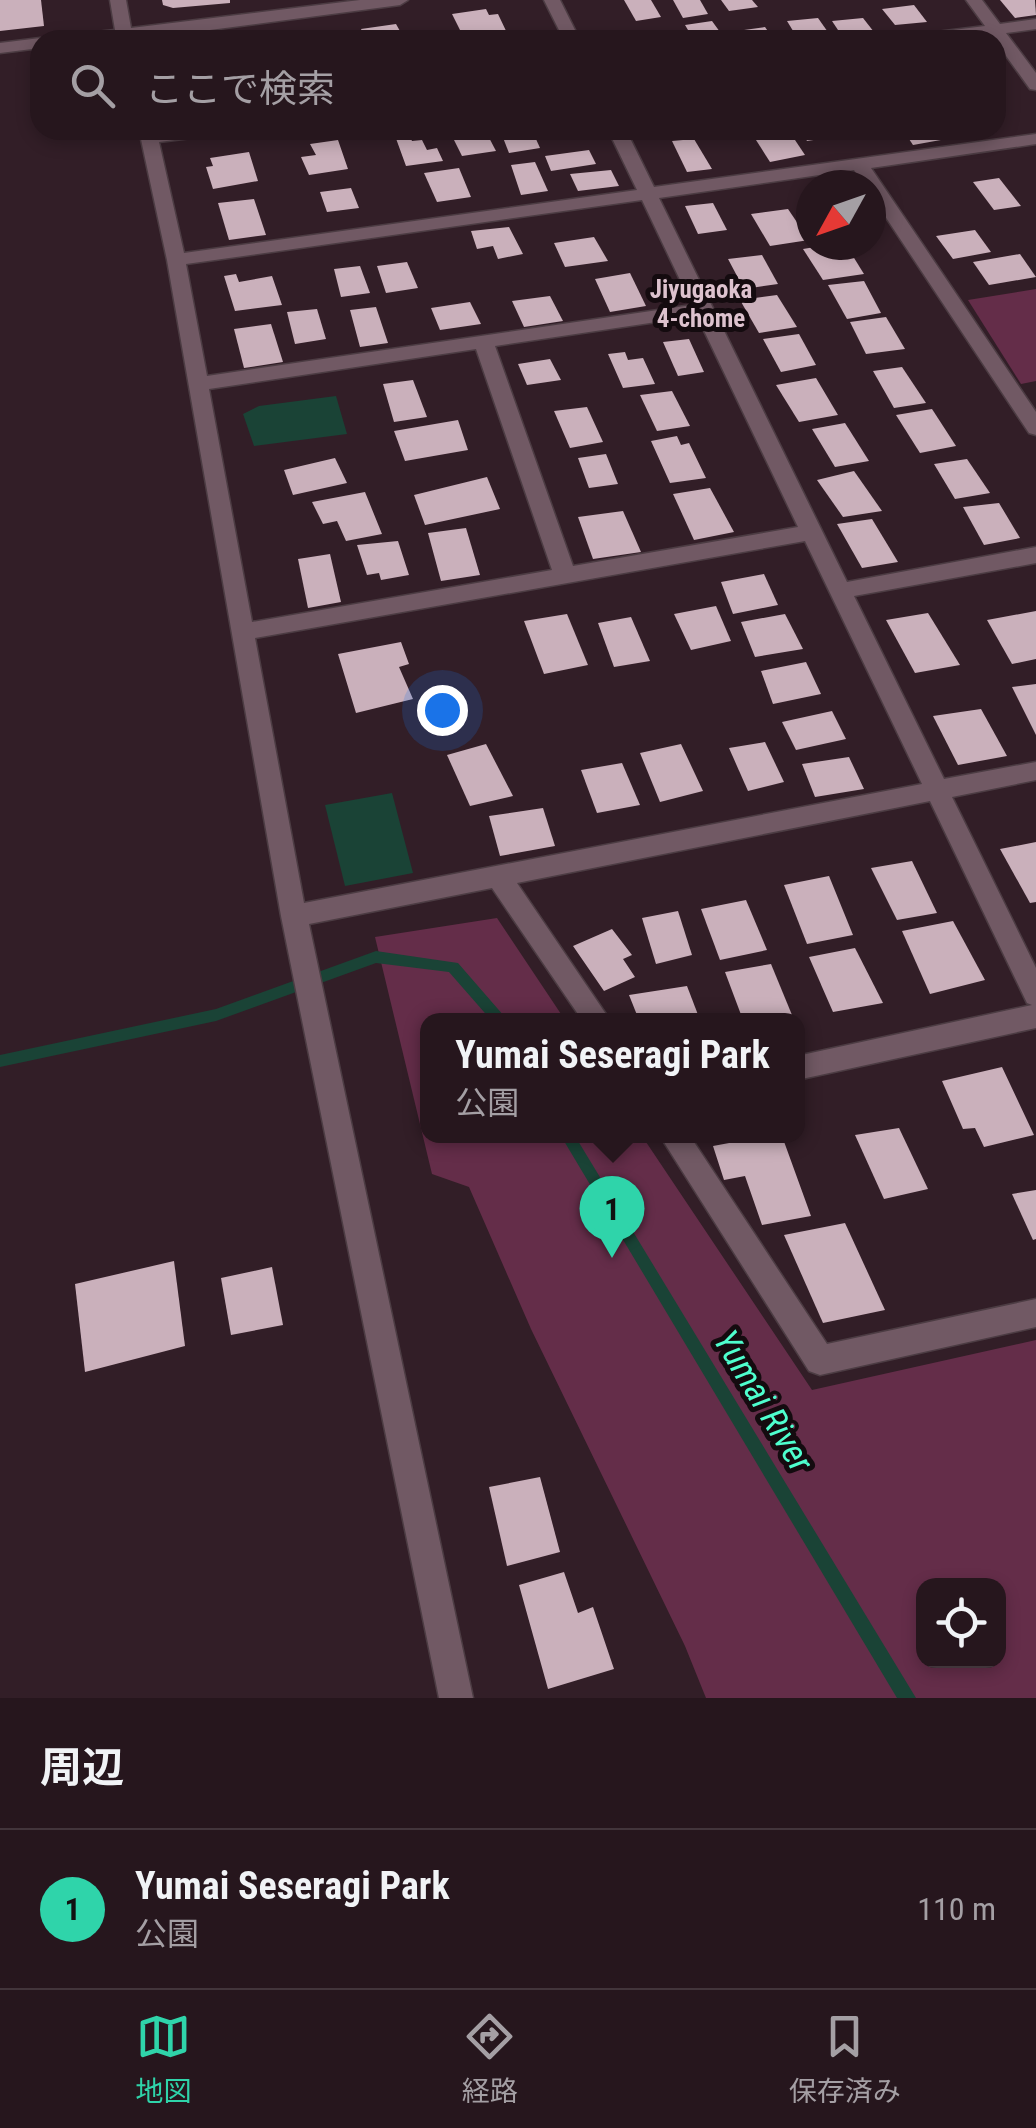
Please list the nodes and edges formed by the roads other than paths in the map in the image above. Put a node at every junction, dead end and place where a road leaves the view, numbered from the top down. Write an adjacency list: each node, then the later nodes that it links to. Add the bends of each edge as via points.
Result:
1 (118, 0): 7 (street)
2 (400, 0): 8 (street)
3 (552, 0): 9 (street)
4 (974, 0): 6 (street)
5 (1036, 24): 6 (street)
6 (996, 29): 10 (street)
7 (124, 30)
8 (177, 30)
9 (567, 30)
10 (988, 30)
11 (1006, 43): 14 (street)
12 (30, 44): 13 (street)
13 (0, 48)
14 (1036, 85)
15 (1036, 139): 18 (street)
16 (150, 140): 20 (street)
17 (622, 140): 19 (street)
18 (860, 164): 19 (street); 24 (street)
19 (649, 195): 20 (street); 21 (street)
20 (176, 260): 23 (street)
21 (704, 309): 22 (street); 25 (street)
22 (484, 342): 23 (street); 27 (street)
23 (198, 384): 29 (street)
24 (1036, 428)
25 (812, 532): 27 (street); 28 (street)
26 (1036, 555): 28 (street)
27 (565, 576): 29 (street)
28 (840, 591): 31 (street)
29 (244, 632): 33 (street)
30 (1036, 771): 31 (street)
31 (936, 790): 32 (street); 34 (street)
32 (498, 876): 33 (street); 35 (street)
33 (297, 929): 40 (street)
34 (1036, 995)
35 (592, 1013)
36 (1036, 1016): 37 (street)
37 (805, 1066)
38 (679, 1143): 39 (street, via 820,1360)
39 (1036, 1313)
40 (456, 1698)

